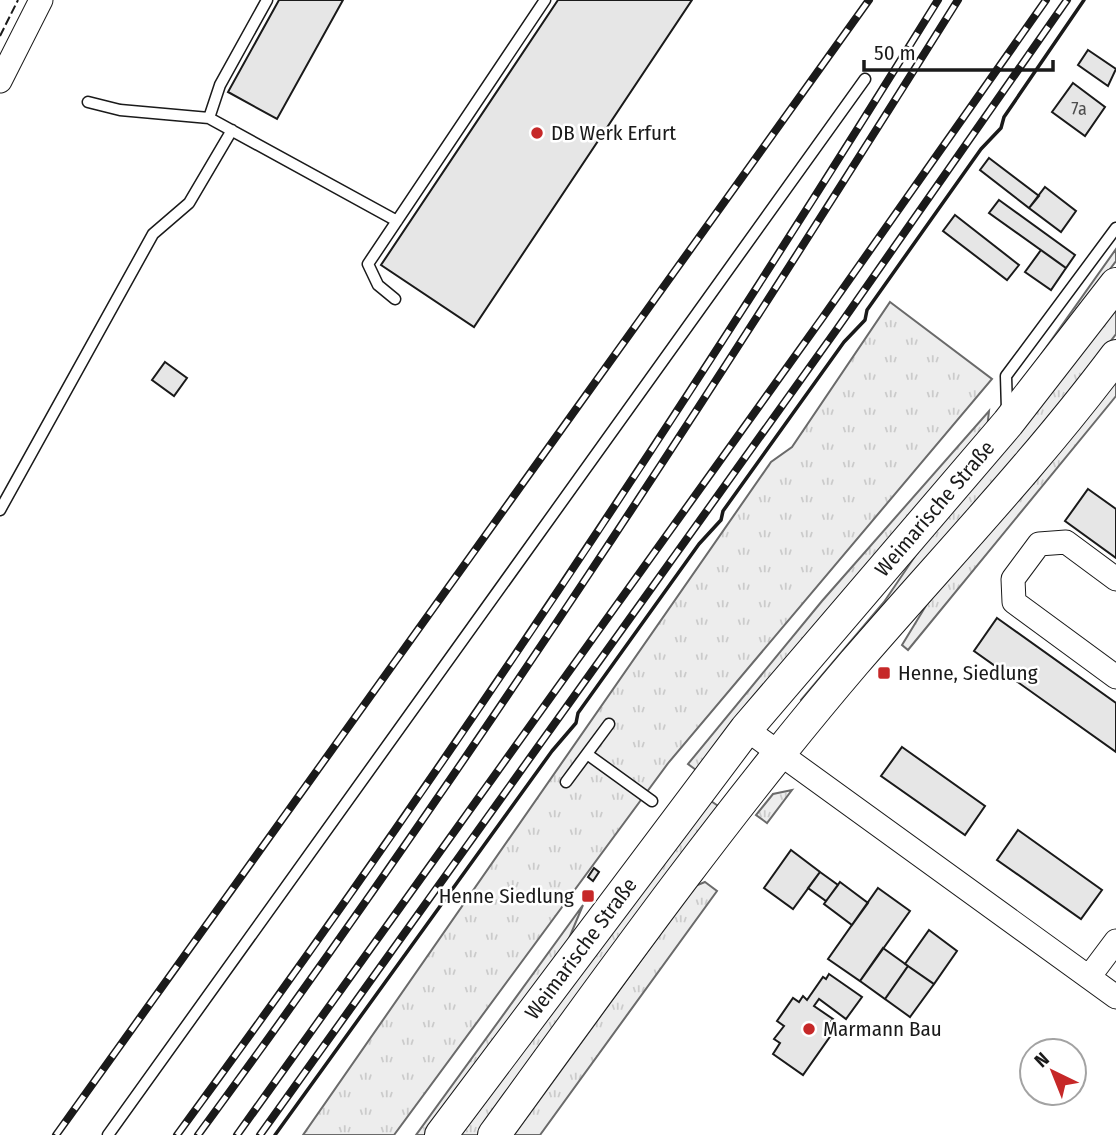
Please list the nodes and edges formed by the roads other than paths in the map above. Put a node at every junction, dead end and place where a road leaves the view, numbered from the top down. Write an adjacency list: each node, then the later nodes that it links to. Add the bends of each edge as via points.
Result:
1 (41, 0): 5 (street)
2 (267, 0): 7 (lane, via 220,85)
3 (545, 0): 9 (lane)
4 (865, 79): 27 (lane)
5 (0, 81)
6 (88, 102): 7 (lane, via 120,110)
7 (209, 118): 8 (lane)
8 (232, 131): 9 (lane); 15 (lane, via 189,203 153,234)
9 (397, 221): 12 (lane, via 368,264 378,285)
10 (1116, 228): 14 (lane, via 1006,376)
11 (1116, 284): 14 (main road, Weimarische Straße)
12 (395, 299)
13 (1116, 356): 21 (main road, Weimarische Straße, via 1027,468 854,663)
14 (1008, 423): 19 (main road, Weimarische Straße)
15 (0, 510)
16 (1116, 579): 17 (street, via 1066,542 1039,544 1013,579 1014,602)
17 (1116, 677)
18 (609, 724): 20 (lane)
19 (746, 729): 21 (street); 28 (main road, Weimarische Straße)
20 (587, 754): 22 (lane); 23 (lane)
21 (780, 755): 25 (street); 29 (main road, Weimarische Straße)
22 (566, 782)
23 (652, 801)
24 (1116, 941): 25 (street)
25 (1089, 978): 26 (street)
26 (1116, 997)
27 (108, 1135)
28 (441, 1135)
29 (494, 1135)

